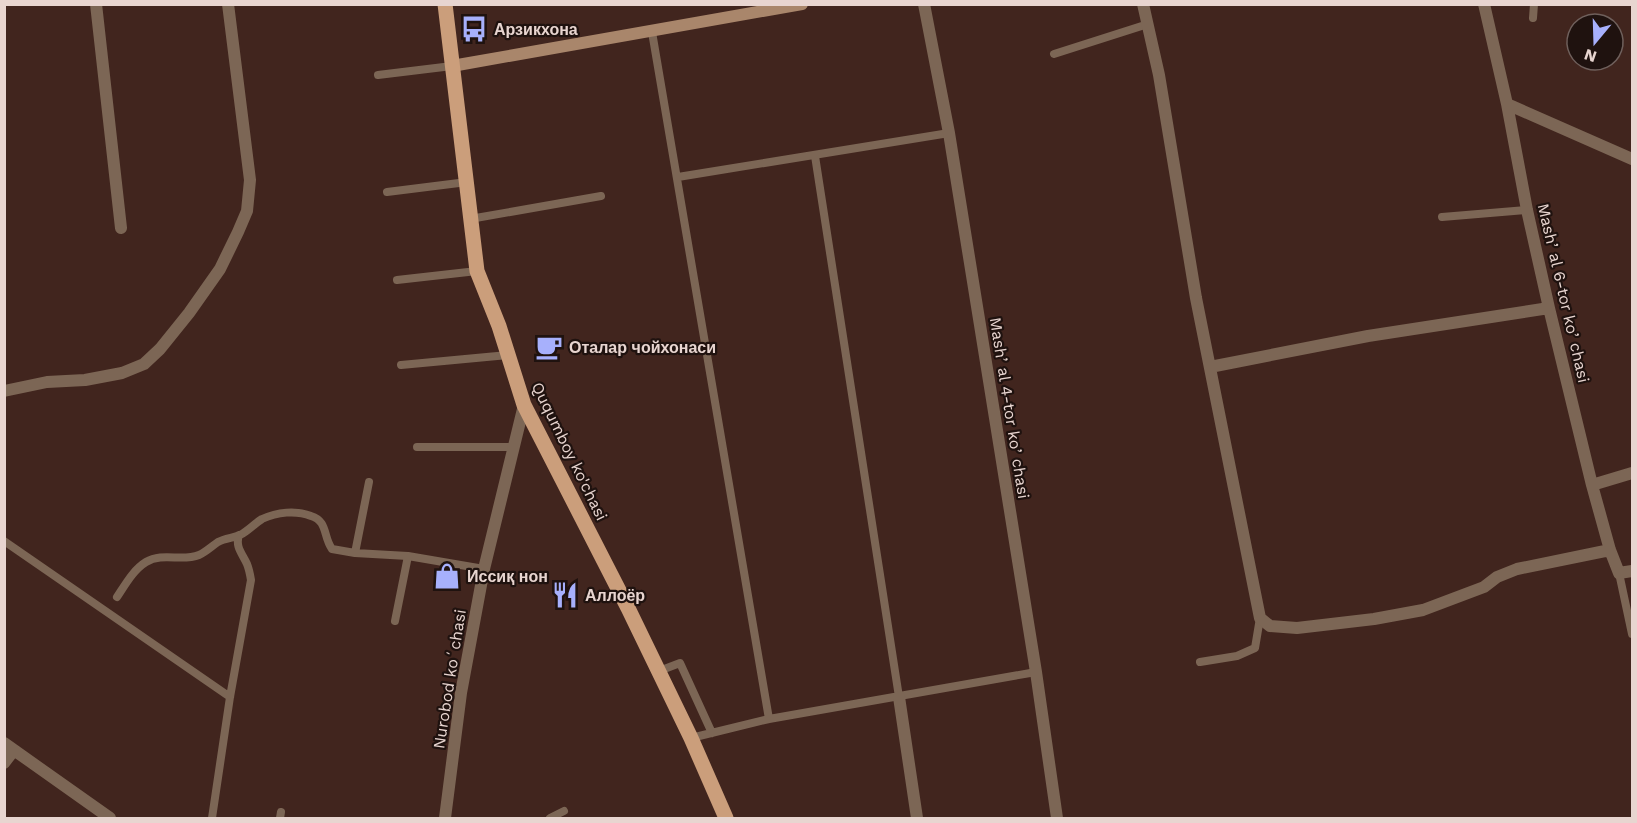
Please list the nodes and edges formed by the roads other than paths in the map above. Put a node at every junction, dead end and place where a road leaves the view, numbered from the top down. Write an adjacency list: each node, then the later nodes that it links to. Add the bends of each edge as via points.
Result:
1 (96, 4): 26 (street)
2 (228, 4): 33 (street, via 250,180 247,211 220,268 189,313 144,364 113,375)
3 (445, 4): 13 (main road, Ququmboy ko'chasi)
4 (802, 4): 11 (street)
5 (924, 4): 16 (street, Mashʼal 4-tor koʼchasi)
6 (1143, 4): 10 (street)
7 (1484, 4): 15 (street, Mashʼal 6-tor koʼchasi)
8 (1533, 4): 9 (lane)
9 (1533, 18)
10 (1148, 24): 12 (lane); 32 (street)
11 (652, 32): 13 (street); 19 (lane)
12 (1054, 54)
13 (452, 66): 14 (lane); 20 (main road, Ququmboy ko'chasi)
14 (378, 75)
15 (1507, 104): 18 (street); 23 (street, Mashʼal 6-tor koʼchasi)
16 (949, 133): 17 (lane); 54 (street, Mashʼal 4-tor koʼchasi)
17 (815, 156): 19 (lane); 56 (lane)
18 (1632, 159)
19 (678, 177): 57 (lane)
20 (467, 182): 21 (lane); 25 (main road, Ququmboy ko'chasi)
21 (387, 192)
22 (601, 195): 25 (lane)
23 (1527, 210): 24 (lane); 29 (street, Mashʼal 6-tor koʼchasi)
24 (1442, 217)
25 (470, 219): 27 (main road, Ququmboy ko'chasi)
26 (121, 228)
27 (477, 271): 28 (lane); 30 (main road, Ququmboy ko'chasi)
28 (397, 280)
29 (1549, 308): 32 (street, via 1368,336); 39 (street, Mashʼal 6-tor koʼchasi)
30 (508, 355): 31 (lane); 34 (main road, Ququmboy ko'chasi)
31 (401, 365)
32 (1210, 367): 49 (street)
33 (4, 391)
34 (524, 405): 36 (street, Nurobod koʻchasi); 53 (main road, Ququmboy ko'chasi)
35 (417, 447): 36 (lane)
36 (514, 447): 45 (street, Nurobod koʻchasi)
37 (1632, 473): 39 (street)
38 (369, 482): 43 (lane)
39 (1592, 485): 42 (street, Mashʼal 6-tor koʼchasi)
40 (239, 535): 43 (lane, via 263,519 299,513 314,516 323,524 332,549); 48 (lane, via 218,542 199,556 156,557 144,563); 55 (lane, via 238,550 251,580)
41 (4, 541): 55 (lane)
42 (1610, 550): 47 (street, Mashʼal 6-tor koʼchasi); 49 (street, via 1517,569 1484,587 1423,610 1297,628 1270,626)
43 (355, 553): 44 (lane)
44 (408, 556): 45 (lane); 50 (lane)
45 (484, 569): 65 (street, Nurobod koʻchasi, via 461,693)
46 (1632, 571): 47 (street)
47 (1619, 573): 51 (lane)
48 (117, 597)
49 (1260, 618): 52 (lane, via 1255,648 1237,656)
50 (395, 621)
51 (1632, 634)
52 (1200, 662)
53 (659, 671): 58 (lane, via 680,663); 59 (main road, Ququmboy ko'chasi)
54 (1036, 672): 56 (lane); 69 (street, Mashʼal 4-tor koʼchasi)
55 (230, 697): 64 (lane)
56 (899, 697): 57 (lane); 68 (street)
57 (769, 720): 58 (lane)
58 (712, 733): 59 (lane)
59 (691, 738): 67 (main road, Ququmboy ko'chasi)
60 (9, 747): 61 (street); 63 (street)
61 (4, 763)
62 (564, 811): 66 (lane)
63 (110, 819)
64 (212, 819)
65 (445, 819)
66 (550, 819)
67 (726, 819)
68 (917, 819)
69 (1057, 819)

